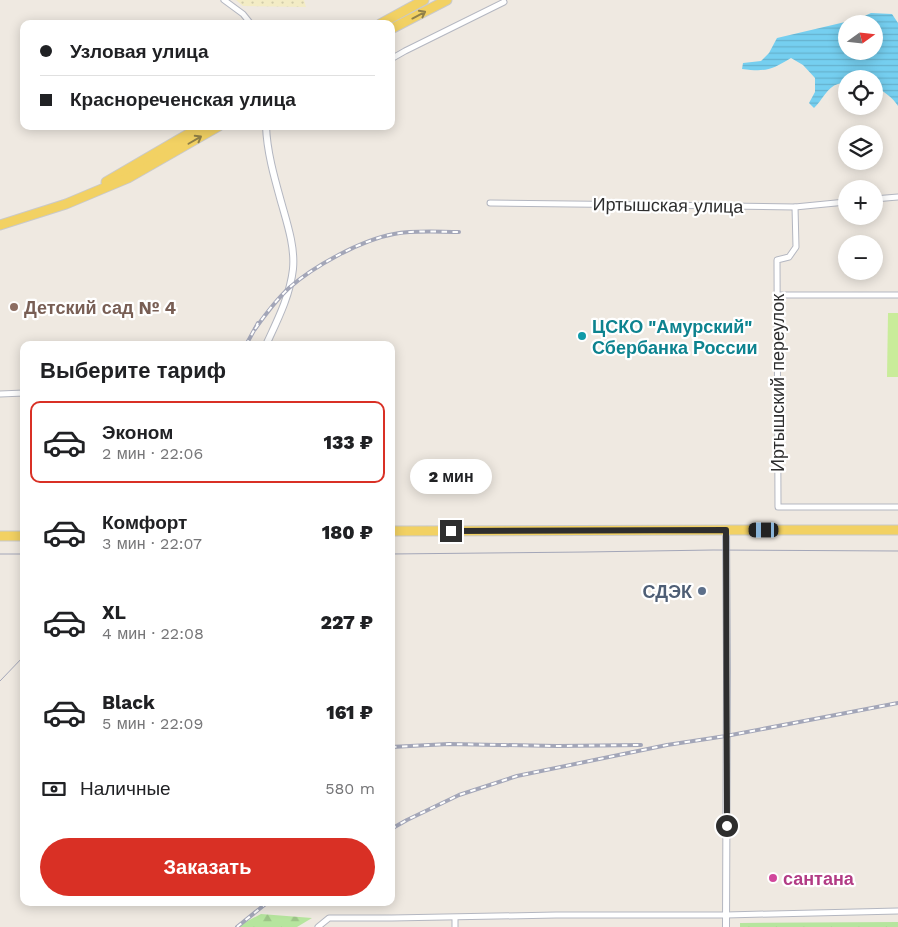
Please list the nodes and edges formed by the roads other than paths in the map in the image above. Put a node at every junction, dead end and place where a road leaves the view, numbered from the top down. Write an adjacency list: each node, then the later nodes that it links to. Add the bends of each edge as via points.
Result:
1 (224, 0): 5 (street)
2 (424, 0): 6 (main road)
3 (447, 0): 7 (main road, one-way to 3)
4 (504, 2): 8 (street)
5 (248, 20)
6 (387, 20)
7 (395, 28)
8 (395, 57)
9 (195, 130): 12 (main road, via 103,183)
10 (212, 130): 12 (main road, one-way to 10, via 128,178)
11 (266, 130): 21 (street, via 275,180 291,236 293,267 284,304)
12 (90, 194): 18 (main road)
13 (898, 197): 14 (street)
14 (883, 199)
15 (490, 203): 17 (street, Иртышская улица)
16 (838, 203): 17 (street, Иртышская улица)
17 (795, 207): 19 (street, Иртышский переулок, via 796,246 789,257 777,260)
18 (0, 225)
19 (778, 295): 20 (street); 24 (street, Иртышский переулок, via 778,507)
20 (898, 295)
21 (268, 341)
22 (20, 393): 23 (street)
23 (0, 394)
24 (898, 508)
25 (726, 530): 26 (main road); 27 (main road); 31 (street)
26 (898, 530)
27 (395, 531)
28 (0, 536): 29 (main road)
29 (20, 536)
30 (898, 912): 31 (street)
31 (726, 915): 32 (street); 35 (street)
32 (455, 918): 33 (street, via 329,918); 34 (street)
33 (318, 927)
34 (455, 927)
35 (726, 927)

